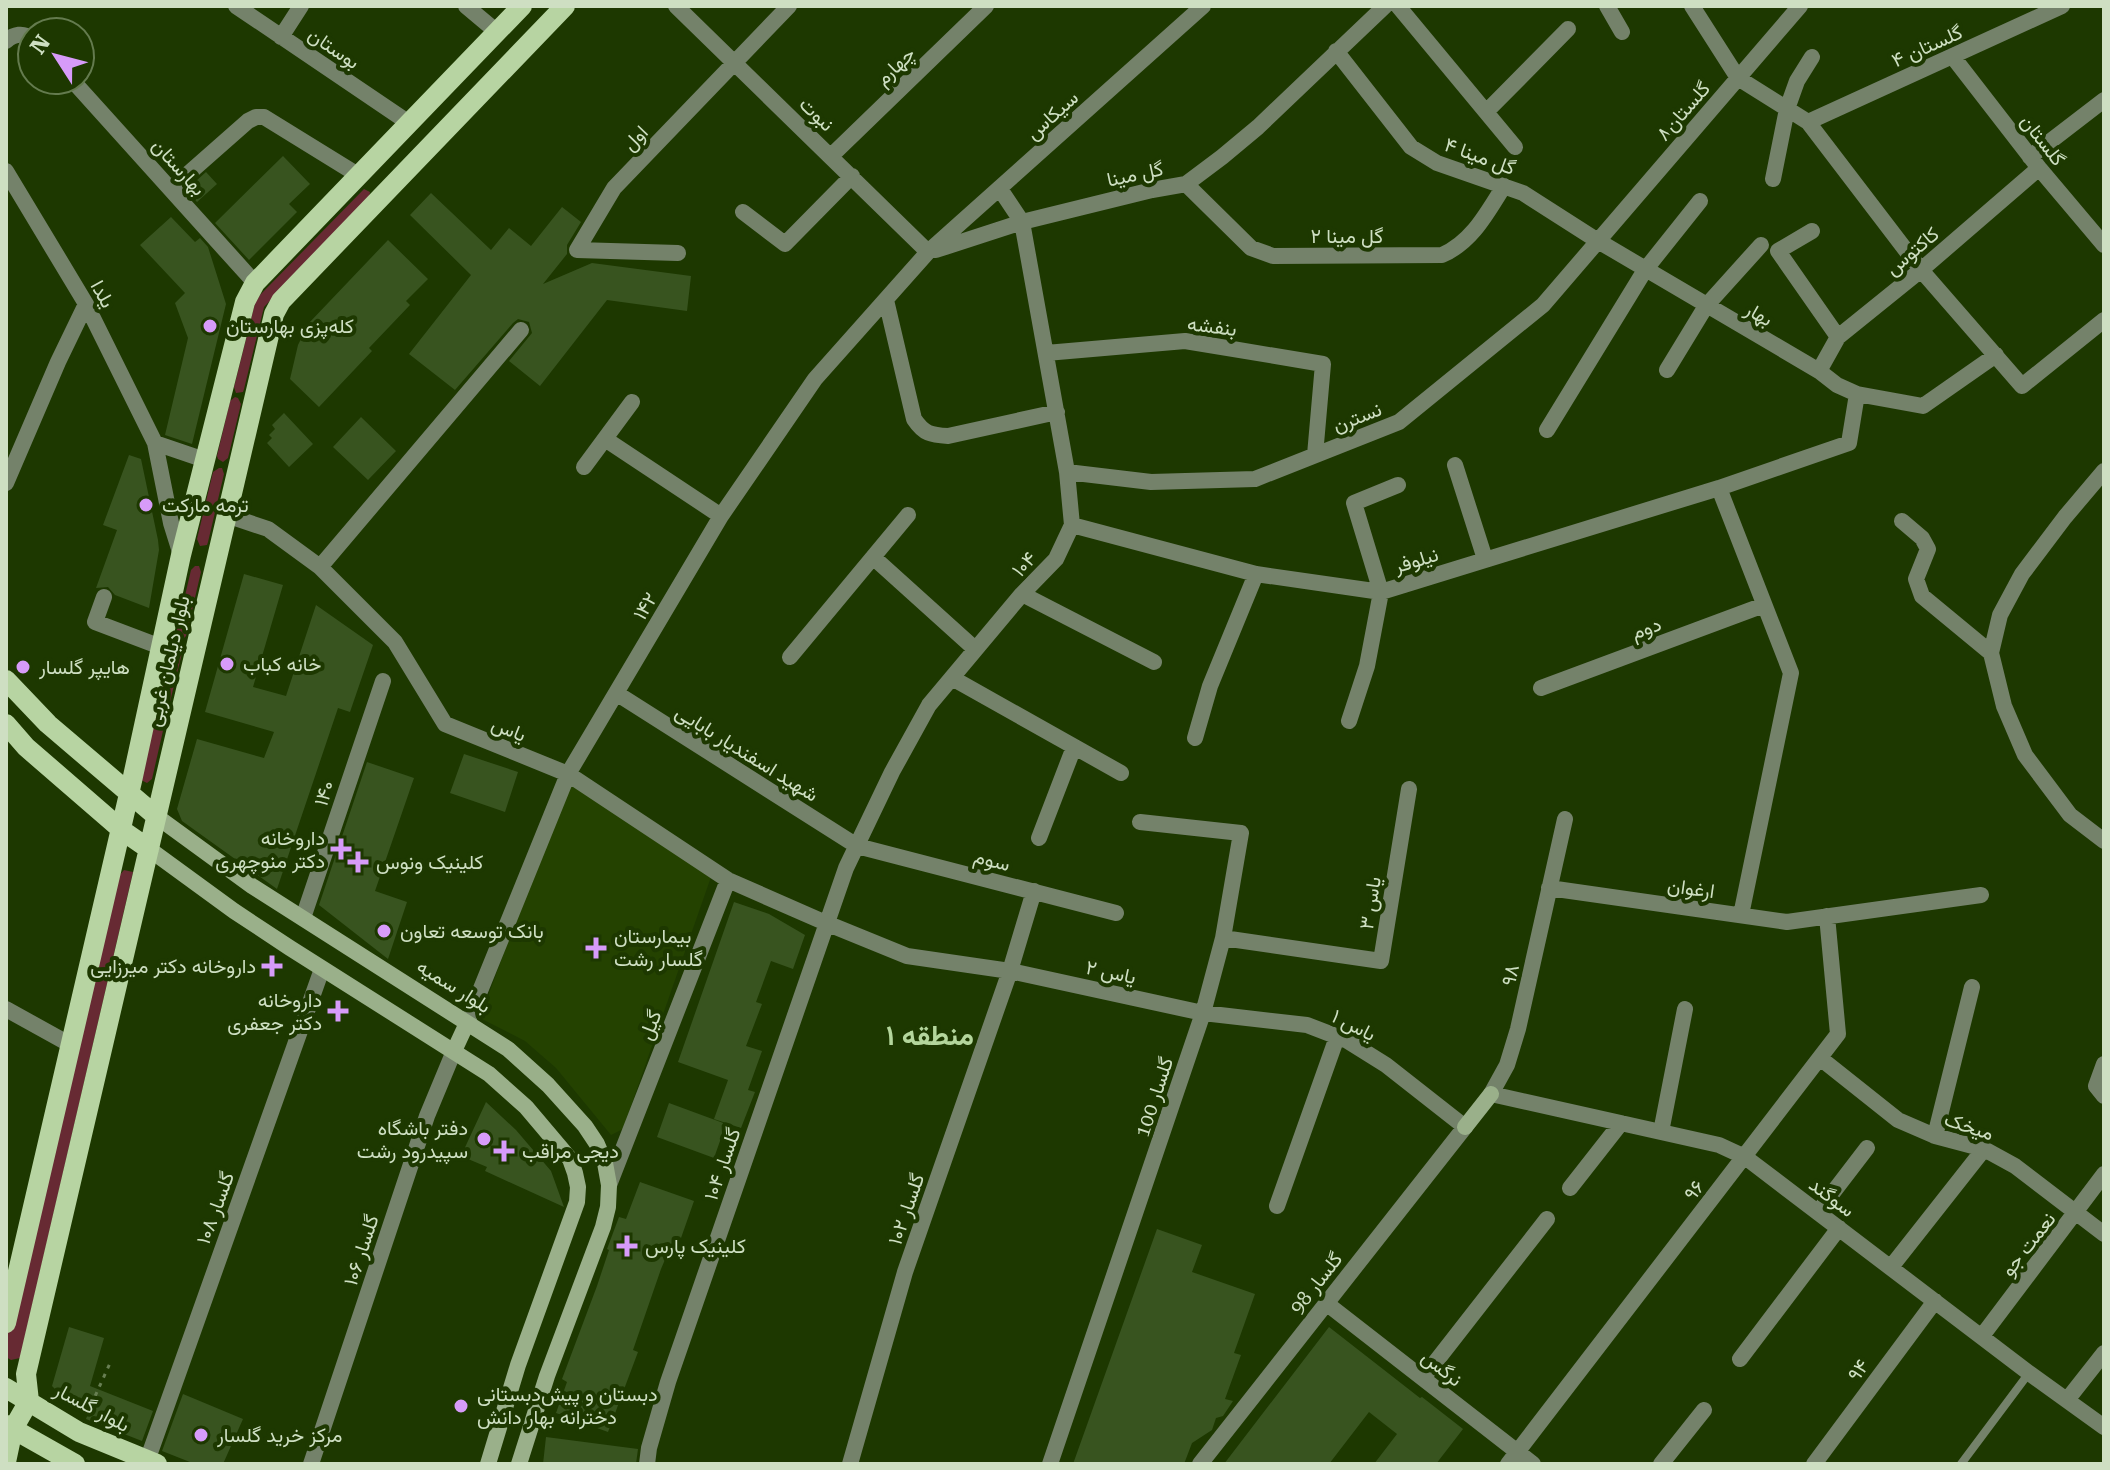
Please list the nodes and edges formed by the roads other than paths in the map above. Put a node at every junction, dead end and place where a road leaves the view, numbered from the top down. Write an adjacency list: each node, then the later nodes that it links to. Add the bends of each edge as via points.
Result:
1 (236, 6): 19 (street, بوستان)
2 (301, 6): 19 (street)
3 (466, 6): 17 (street)
4 (522, 6): 17 (main road, بلوار دیلمان غربی)
5 (565, 6): 79 (main road, بلوار دیلمان غربی, via 281,301)
6 (676, 6): 23 (street, نبوت)
7 (789, 6): 23 (street)
8 (986, 6): 32 (street, چهارم)
9 (1203, 6): 41 (street, سیکاس)
10 (1385, 6): 20 (street, گل مینا)
11 (1398, 6): 28 (street)
12 (1607, 6): 18 (street)
13 (1692, 6): 24 (street)
14 (1800, 6): 24 (street, گلستان۸)
15 (2062, 6): 22 (street, گلستان ۴)
16 (1568, 29): 28 (street)
17 (497, 32): 30 (main road, بلوار دیلمان غربی)
18 (1622, 32)
19 (281, 37): 30 (street, بوستان)
20 (1336, 51): 38 (street, گل مینا, via 1258,127); 39 (street, گل مینا ۴, via 1411,147 1437,163)
21 (1812, 57): 27 (street)
22 (1953, 57): 29 (street, گلستان ۴); 33 (street, گلستان)
23 (735, 63): 32 (street, نبوت); 50 (street, اول, via 614,188 577,250)
24 (1738, 78): 27 (street); 46 (street, گلستان۸)
25 (87, 96): 40 (street, بهارستان)
26 (2104, 100): 33 (street, کاکتوس)
27 (1787, 109): 29 (street); 37 (street)
28 (1486, 112): 31 (street)
29 (1808, 122): 52 (street)
30 (409, 123): 35 (main road, بلوار دیلمان غربی)
31 (1515, 147)
32 (831, 156): 36 (street, نبوت)
33 (2035, 162): 48 (street, گلستان); 52 (street, کاکتوس)
34 (6, 171): 55 (street, یلدا)
35 (358, 175): 40 (street, via 256,117); 53 (main road, بلوار دیلمان غربی)
36 (852, 176): 43 (street, via 785,244); 49 (street, نبوت)
37 (1773, 179)
38 (1186, 184): 39 (street, گل مینا ۲, via 1251,248 1273,256 1442,255 1469,239); 44 (street, گل مینا)
39 (1504, 186): 46 (street, گل مینا ۴)
40 (172, 188): 53 (street, بهارستان)
41 (1000, 189): 44 (street); 49 (street, سیکاس)
42 (1700, 201): 51 (street)
43 (743, 212)
44 (1022, 222): 49 (street, گل مینا); 60 (street)
45 (1812, 231): 59 (street, via 1778,251)
46 (1598, 241): 51 (street, بهار); 70 (street, نسترن, via 1543,305 1399,422)
47 (1761, 245): 56 (street)
48 (2104, 245)
49 (928, 252): 54 (street, ۱۴۲)
50 (678, 253)
51 (1645, 270): 56 (street, بهار); 67 (street)
52 (1921, 270): 59 (street, کاکتوس); 61 (street)
53 (255, 283): 71 (main road, بلوار دیلمان غربی, via 242,312)
54 (886, 300): 66 (street, via 914,419 921,429 948,436); 81 (street, ۱۴۲, via 815,379)
55 (86, 304): 69 (street, یلدا); 76 (street)
56 (1706, 306): 62 (street); 63 (street, بهار)
57 (2104, 320): 61 (street, via 2022,386)
58 (521, 330): 88 (street)
59 (1838, 337): 63 (street, کاکتوس)
60 (1046, 353): 66 (street); 70 (street, بنفشه, via 1185,341 1323,364)
61 (1996, 355): 64 (street, via 1923,406)
62 (1667, 370)
63 (1819, 371): 64 (street, بهار)
64 (1857, 394): 78 (street, نیلوفر, via 1849,443)
65 (632, 402): 68 (street)
66 (1057, 412): 75 (street)
67 (1547, 430)
68 (605, 439): 73 (street); 81 (street)
69 (155, 443): 71 (street); 84 (street, یلدا)
70 (1315, 455): 75 (street, نسترن, via 1255,479 1151,482)
71 (205, 460): 84 (main road, بلوار دیلمان غربی)
72 (1455, 465): 86 (street)
73 (584, 467)
74 (2104, 471): 96 (street, via 2022,574 2000,615)
75 (1067, 472): 83 (street)
76 (6, 483)
77 (1398, 485): 90 (street, via 1354,503)
78 (1719, 488): 86 (street, نیلوفر); 93 (street)
79 (226, 515): 87 (main road, بلوار دیلمان غربی); 88 (street, یاس, via 268,529)
80 (908, 515): 85 (street)
81 (721, 516): 103 (street, ۱۴۲)
82 (1902, 521): 96 (street, via 1928,549 1916,579 1922,596)
83 (1072, 525): 89 (street, نیلوفر); 91 (street, ۱۰۴, via 1056,559)
84 (181, 555): 87 (main road); 94 (main road, بلوار دیلمان غربی)
85 (873, 557): 95 (street); 97 (street)
86 (1485, 559): 90 (street, نیلوفر)
87 (216, 563): 112 (main road, بلوار دیلمان غربی)
88 (320, 567): 109 (street, یاس, via 395,642 445,724)
89 (1256, 574): 90 (street, نیلوفر); 106 (street, via 1210,686)
90 (1381, 592): 104 (street, via 1367,666)
91 (1022, 594): 95 (street, ۱۰۴); 98 (street)
92 (104, 597): 94 (street, via 95,622)
93 (1764, 605): 102 (street, دوم); 125 (street, via 1791,673)
94 (161, 647): 111 (main road, بلوار دیلمان غربی)
95 (975, 649): 99 (street, ۱۰۴)
96 (1991, 653): 117 (street, via 2004,706 2025,755 2070,815)
97 (790, 657)
98 (1154, 662)
99 (952, 678): 107 (street); 118 (street, ۱۰۴, via 929,705)
100 (6, 680): 111 (main road, بلوار سمیه)
101 (383, 681): 127 (street, ۱۴۰)
102 (1541, 688)
103 (616, 693): 109 (street, ۱۴۲); 118 (street, شهید اسفندیار بابایی)
104 (1349, 721)
105 (6, 724): 115 (main road)
106 (1195, 738)
107 (1074, 747): 108 (street); 116 (street)
108 (1121, 773)
109 (568, 774): 120 (street, یاس); 137 (street, ۱۴۲)
110 (1409, 789): 129 (street, یاس ۳, via 1381,961)
111 (129, 795): 112 (main road, بلوار سمیه); 115 (main road, بلوار دیلمان غربی)
112 (156, 816): 119 (main road, بلوار دیلمان غربی); 127 (main road, بلوار سمیه)
113 (1565, 819): 121 (street, ۹۸)
114 (1140, 822): 129 (street, گلسار 100, via 1241,833)
115 (121, 829): 119 (main road); 139 (main road, بلوار دیلمان غربی)
116 (1039, 838)
117 (2104, 841)
118 (857, 846): 122 (street, سوم); 128 (street, ۱۰۴)
119 (149, 849): 131 (main road); 172 (main road, بلوار دیلمان غربی, via 26,1374)
120 (728, 880): 128 (street); 153 (street, گیل)
121 (1549, 888): 125 (street, ارغوان); 143 (street, ۹۸, via 1518,1029)
122 (1034, 891): 124 (street, سوم); 132 (street, گلسار ۱۰۲)
123 (1981, 895): 126 (street, ارغوان)
124 (1116, 913)
125 (1741, 915): 126 (street, ارغوان, via 1787,922)
126 (1827, 916): 141 (street, ۹۶, via 1838,1034)
127 (303, 918): 130 (main road, بلوار سمیه)
128 (826, 923): 132 (street, یاس ۲, via 907,956); 183 (street, گلسار ۱۰۴, via 668,1382)
129 (1223, 938): 136 (street, گلسار 100)
130 (338, 942): 131 (main road); 137 (main road, بلوار سمیه)
131 (322, 969): 140 (main road); 178 (street, گلسار ۱۰۸)
132 (1010, 971): 136 (street, یاس ۲); 184 (street, گلسار ۱۰۲, via 905,1272)
133 (1972, 987): 148 (street)
134 (6, 1009): 139 (street)
135 (1685, 1009): 147 (street)
136 (1203, 1013): 138 (street, یاس ۱, via 1307,1025); 185 (street, گلسار 100)
137 (467, 1023): 140 (main road); 153 (main road, بلوار سمیه, via 508,1049 585,1126 605,1163)
138 (1337, 1037): 146 (street, یاس ۱, via 1386,1065); 155 (street)
139 (71, 1045): 164 (main road, بلوار دیلمان غربی)
140 (454, 1051): 180 (street, گلسار ۱۰۶, via 427,1116); 181 (main road, via 526,1107 570,1159 578,1187 573,1218)
141 (1820, 1058): 148 (street, میخک, via 1898,1120); 151 (street, ۹۶)
142 (2104, 1064): 144 (street, via 2096,1086)
143 (1491, 1094): 145 (street, سوگند); 146 (main road, ۹۸)
144 (2104, 1096)
145 (1621, 1123): 147 (street, سوگند); 154 (street)
146 (1465, 1127): 163 (street, گلسار 98)
147 (1661, 1132): 151 (street, سوگند, via 1719,1145)
148 (1935, 1136): 150 (street, میخک)
149 (1867, 1148): 156 (street)
150 (1984, 1149): 157 (street, میخک); 161 (street)
151 (1745, 1157): 156 (street, سوگند); 176 (street, ۹۶)
152 (2104, 1174): 157 (street, نعمت جو)
153 (609, 1185): 182 (main road, بلوار سمیه, via 603,1227)
154 (1570, 1188)
155 (1277, 1206)
156 (1818, 1212): 159 (street, سوگند)
157 (2077, 1213): 160 (street, میخک); 165 (street, نعمت جو)
158 (1547, 1219): 169 (street)
159 (1839, 1228): 161 (street, سوگند); 167 (street)
160 (2104, 1234)
161 (1891, 1267): 162 (street, سوگند)
162 (1935, 1301): 165 (street, سوگند); 189 (street, ۹۴)
163 (1326, 1303): 169 (street, نرگس); 186 (street, گلسار 98)
164 (6, 1323)
165 (1982, 1336): 168 (street, سوگند)
166 (2104, 1353): 171 (street)
167 (1740, 1359)
168 (2029, 1373): 171 (street, سوگند); 190 (lane)
169 (1423, 1378): 176 (street, نرگس)
170 (6, 1388): 172 (main road, بلوار گلسار)
171 (2067, 1400): 175 (street, سوگند)
172 (29, 1401): 174 (main road, بلوار دیلمان غربی); 178 (main road, بلوار گلسار, via 79,1432)
173 (1704, 1410): 188 (street)
174 (10, 1427): 177 (main road, بلوار دیلمان غربی); 179 (main road)
175 (2104, 1427)
176 (1512, 1458): 187 (street, نرگس)
177 (6, 1462)
178 (152, 1462)
179 (75, 1464)
180 (311, 1464)
181 (488, 1464)
182 (519, 1464)
183 (647, 1464)
184 (850, 1464)
185 (1050, 1464)
186 (1200, 1464)
187 (1533, 1464)
188 (1661, 1464)
189 (1814, 1464)
190 (1961, 1464)

